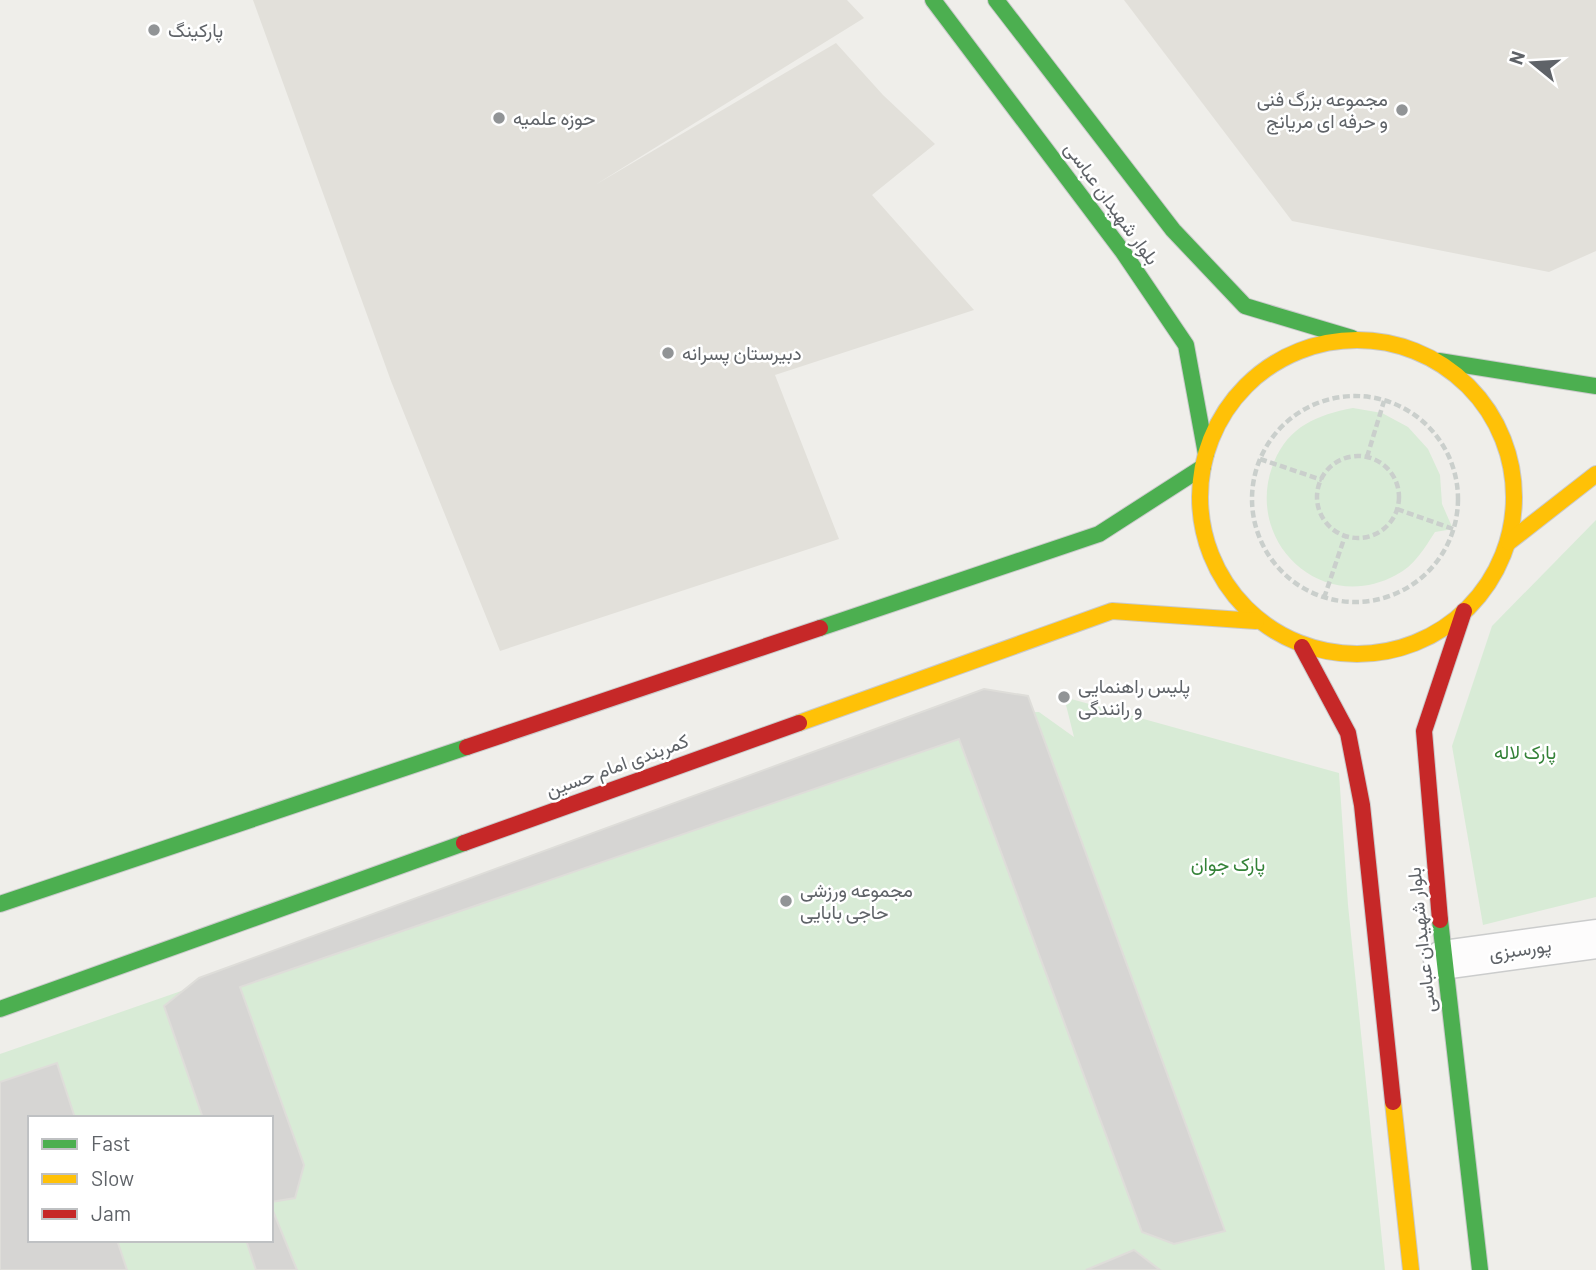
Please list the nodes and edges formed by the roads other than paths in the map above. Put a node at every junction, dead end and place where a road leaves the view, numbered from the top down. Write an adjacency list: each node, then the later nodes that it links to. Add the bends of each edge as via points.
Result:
1 (933, 0): 6 (main road, بلوار شهیدان عباسی, via 1123,252 1186,345)
2 (996, 0): 3 (main road, بلوار شهیدان عباسی, via 1173,230 1245,306)
3 (1360, 341): 4 (main road, via 1391,342); 6 (main road, via 1338,339 1287,354 1244,385)
4 (1439, 361): 5 (main road); 8 (main road, via 1478,395 1504,439 1515,490)
5 (1596, 386)
6 (1204, 461): 10 (main road, via 1199,480 1202,533 1226,586); 12 (main road, via 1098,534)
7 (1596, 474): 8 (main road)
8 (1509, 542): 9 (main road, via 1486,588)
9 (1464, 611): 11 (main road, via 1450,625 1404,649 1353,656); 14 (main road, بلوار شهیدان عباسی, via 1424,731)
10 (1256, 621): 11 (main road); 15 (main road, کمربندی امام حسین, via 1112,611)
11 (1302, 647): 16 (main road, via 1348,733 1362,805)
12 (0, 904)
13 (1596, 939): 14 (street, پورسبزی)
14 (1443, 960): 17 (main road, بلوار شهیدان عباسی)
15 (0, 1009)
16 (1411, 1270)
17 (1480, 1270)

